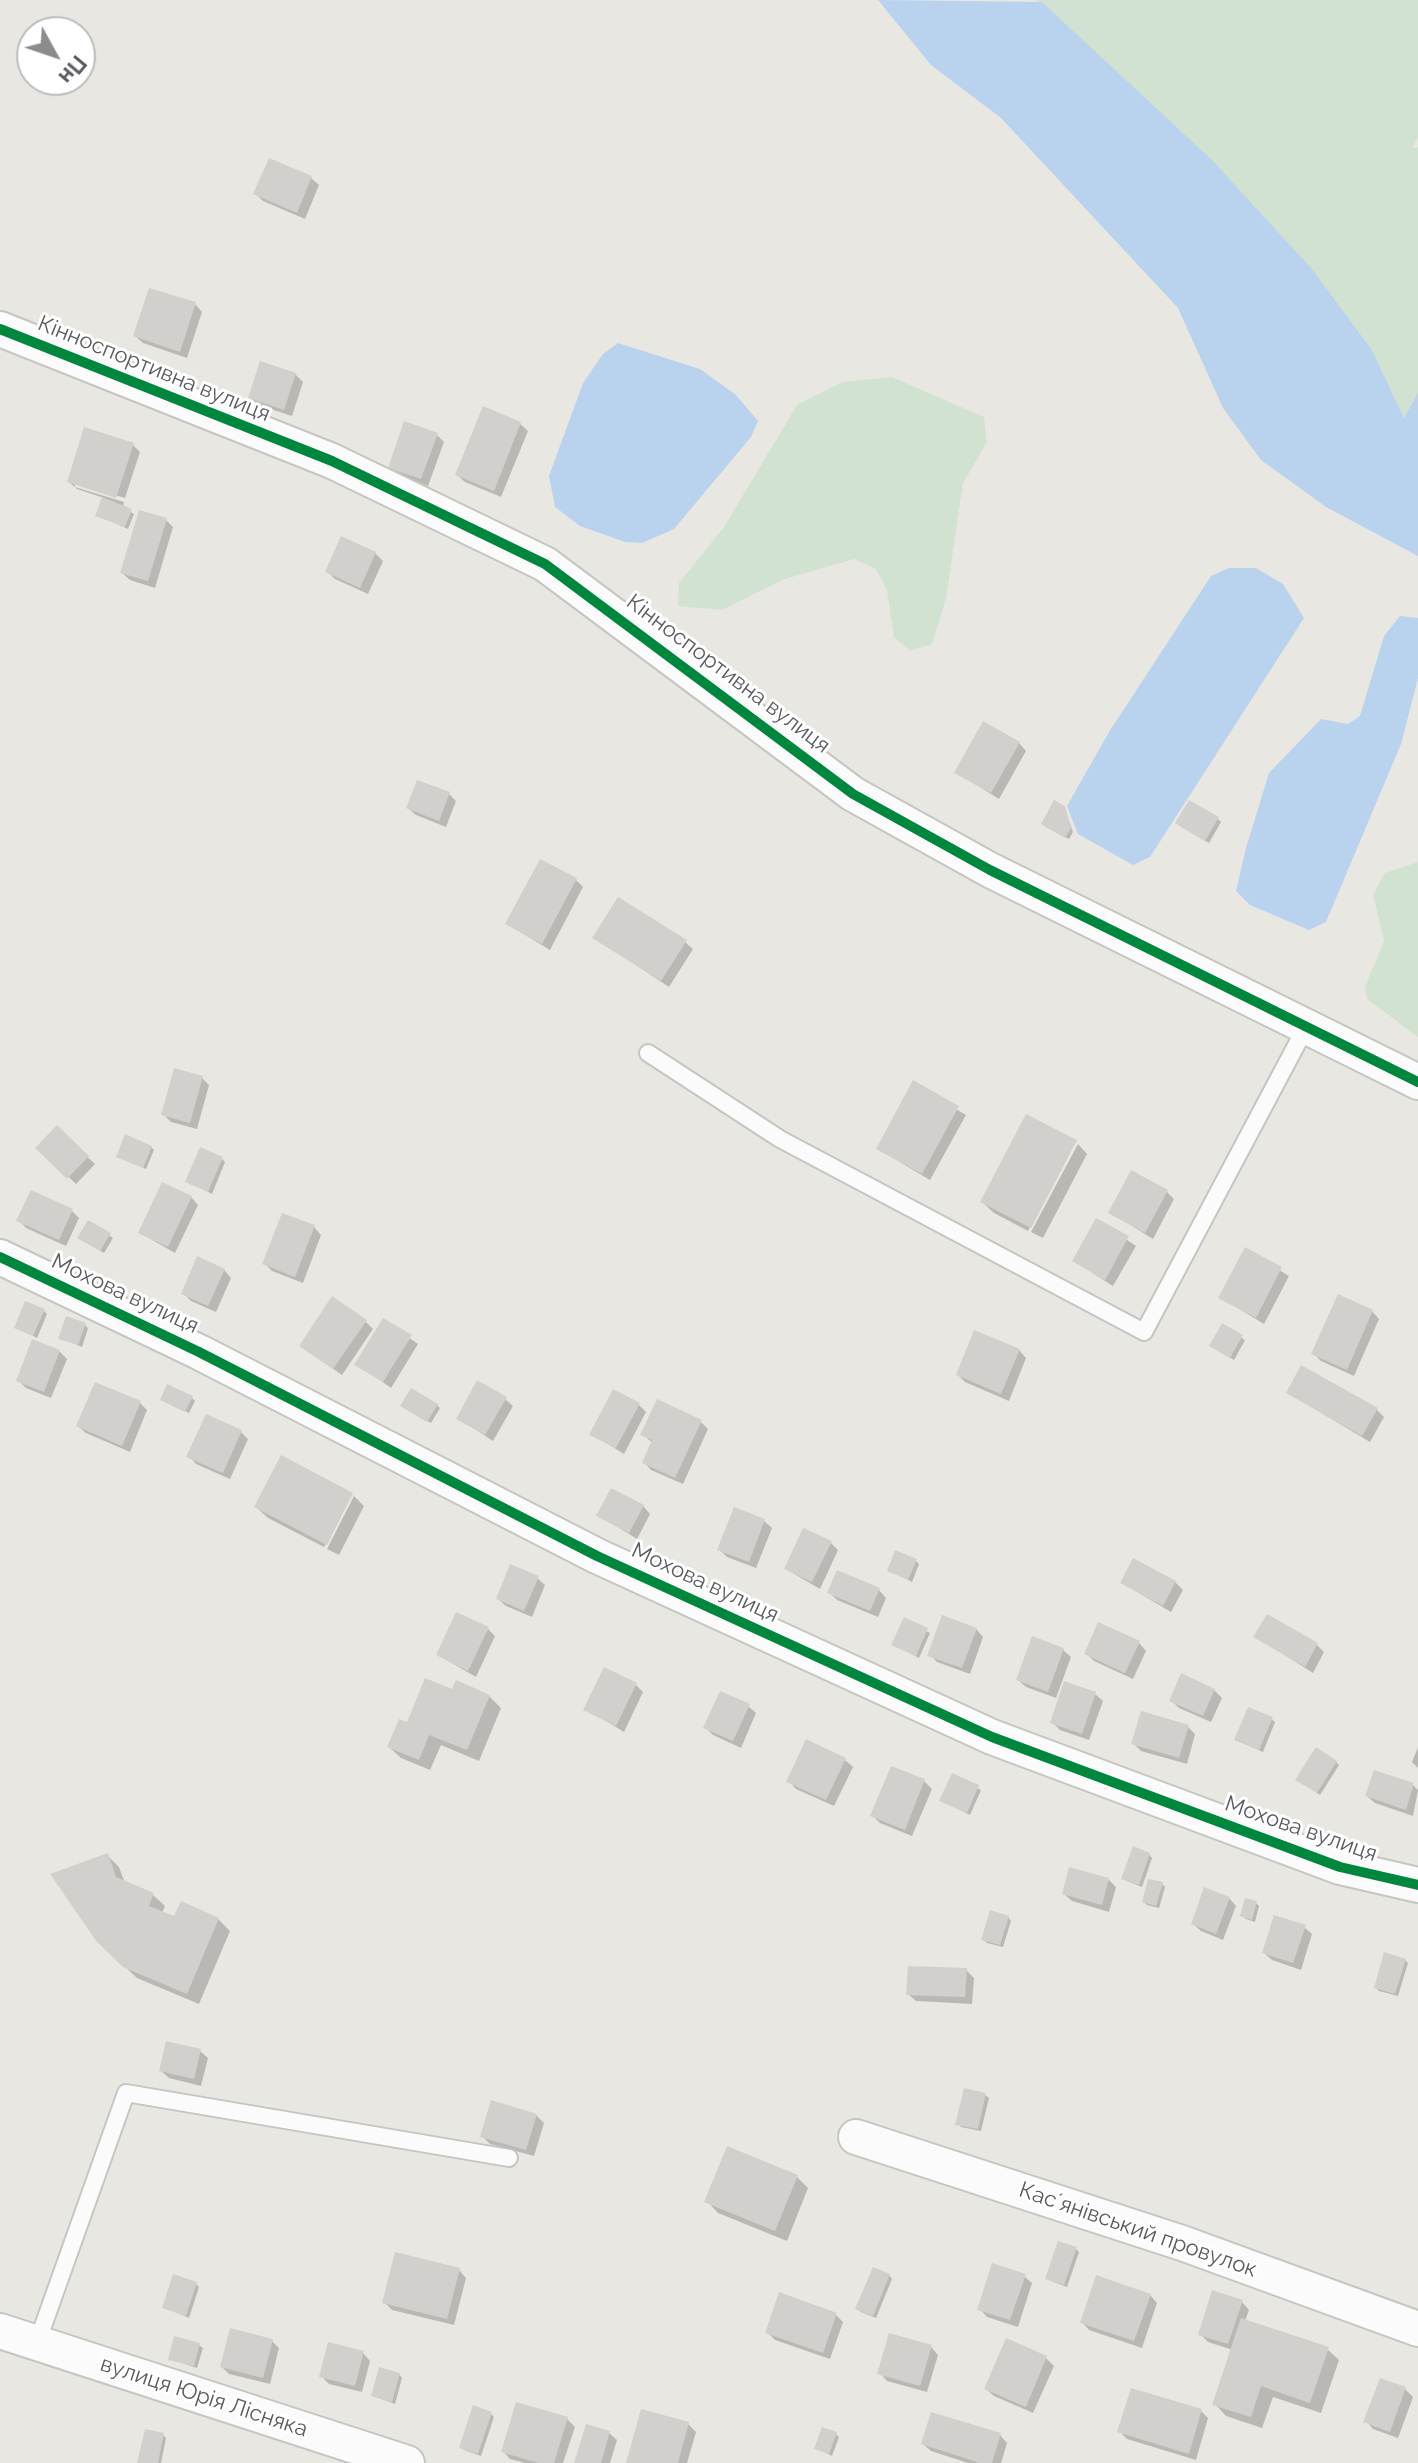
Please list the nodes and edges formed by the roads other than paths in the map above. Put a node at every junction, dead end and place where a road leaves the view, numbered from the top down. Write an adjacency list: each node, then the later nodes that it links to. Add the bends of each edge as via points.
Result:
1 (0, 329): 2 (street, Кінноспортивна вулиця, via 332,461 545,564 853,794 990,870)
2 (1306, 1027): 3 (lane, via 1144,1332 780,1139); 4 (street, Кінноспортивна вулиця)
3 (648, 1053)
4 (1418, 1082)
5 (0, 1257): 6 (street, Мохова вулиця, via 199,1352 597,1556 992,1737 1340,1867)
6 (1418, 1885)
7 (856, 2137): 9 (street, Касʼянівський провулок, via 1182,2243)
8 (509, 2158): 11 (lane, via 126,2093)
9 (1418, 2329)
10 (0, 2331): 11 (street, вулиця Юрія Лісняка)
11 (37, 2343): 12 (street, вулиця Юрія Лісняка)
12 (407, 2463)

